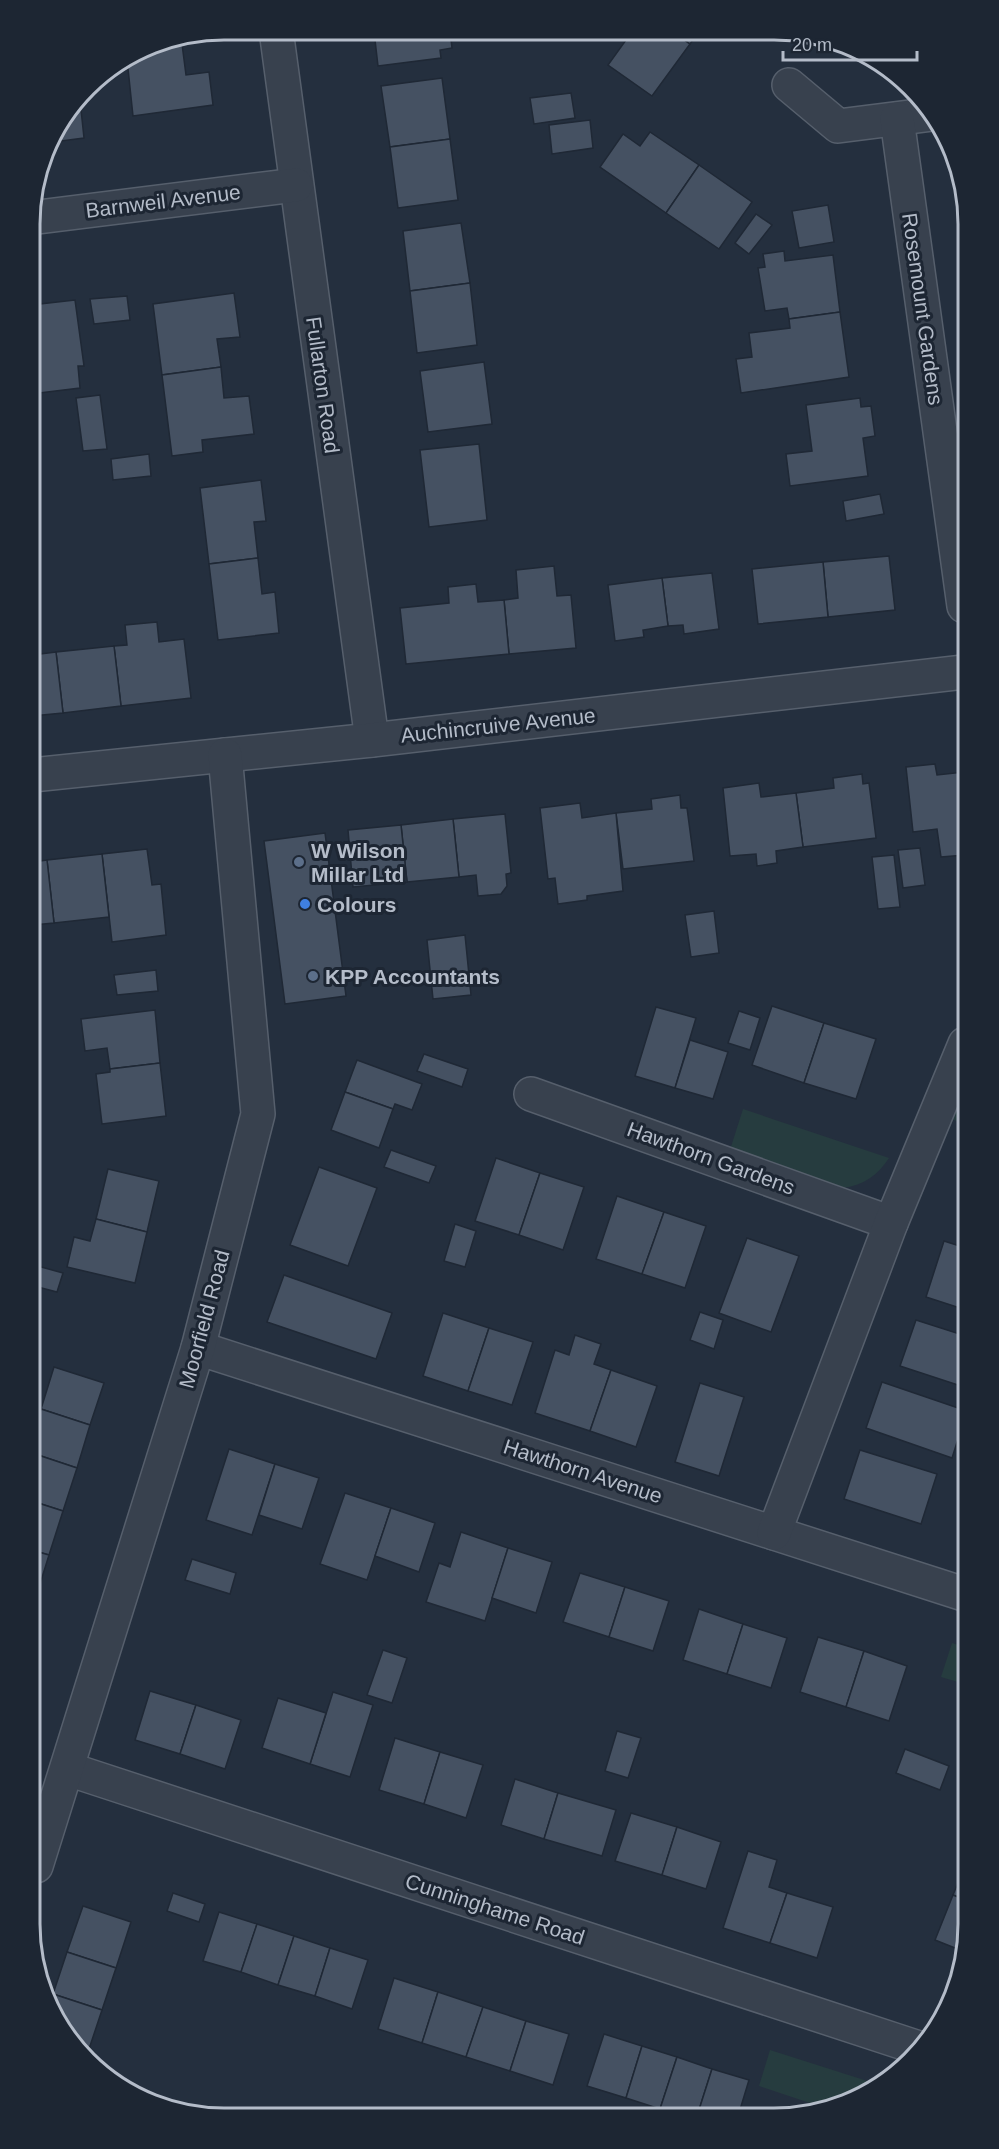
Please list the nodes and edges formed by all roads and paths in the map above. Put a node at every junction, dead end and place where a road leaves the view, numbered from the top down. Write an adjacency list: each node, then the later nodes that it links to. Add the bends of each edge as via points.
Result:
1 (277, 41): 5 (street, Fullarton Road)
2 (789, 85): 4 (street, via 838,126)
3 (923, 115): 4 (street)
4 (897, 119): 7 (street, Rosemount Gardens)
5 (296, 185): 6 (street, Barnweil Avenue); 9 (street, Fullarton Road)
6 (41, 217)
7 (958, 562)
8 (958, 673): 9 (street, Auchincruive Avenue)
9 (372, 740): 10 (street, Auchincruive Avenue)
10 (225, 755): 11 (street, Auchincruive Avenue); 15 (street, Moorfield Road, via 258,1114)
11 (41, 774)
12 (958, 1061): 14 (street)
13 (531, 1094): 14 (street, Hawthorn Gardens)
14 (891, 1223): 16 (street)
15 (198, 1348): 16 (street, Hawthorn Avenue); 18 (street, Moorfield Road)
16 (774, 1533): 17 (street, Hawthorn Avenue)
17 (958, 1592)
18 (68, 1769): 19 (street, Moorfield Road); 20 (street, Cunninghame Road)
19 (40, 1854)
20 (913, 2046)

